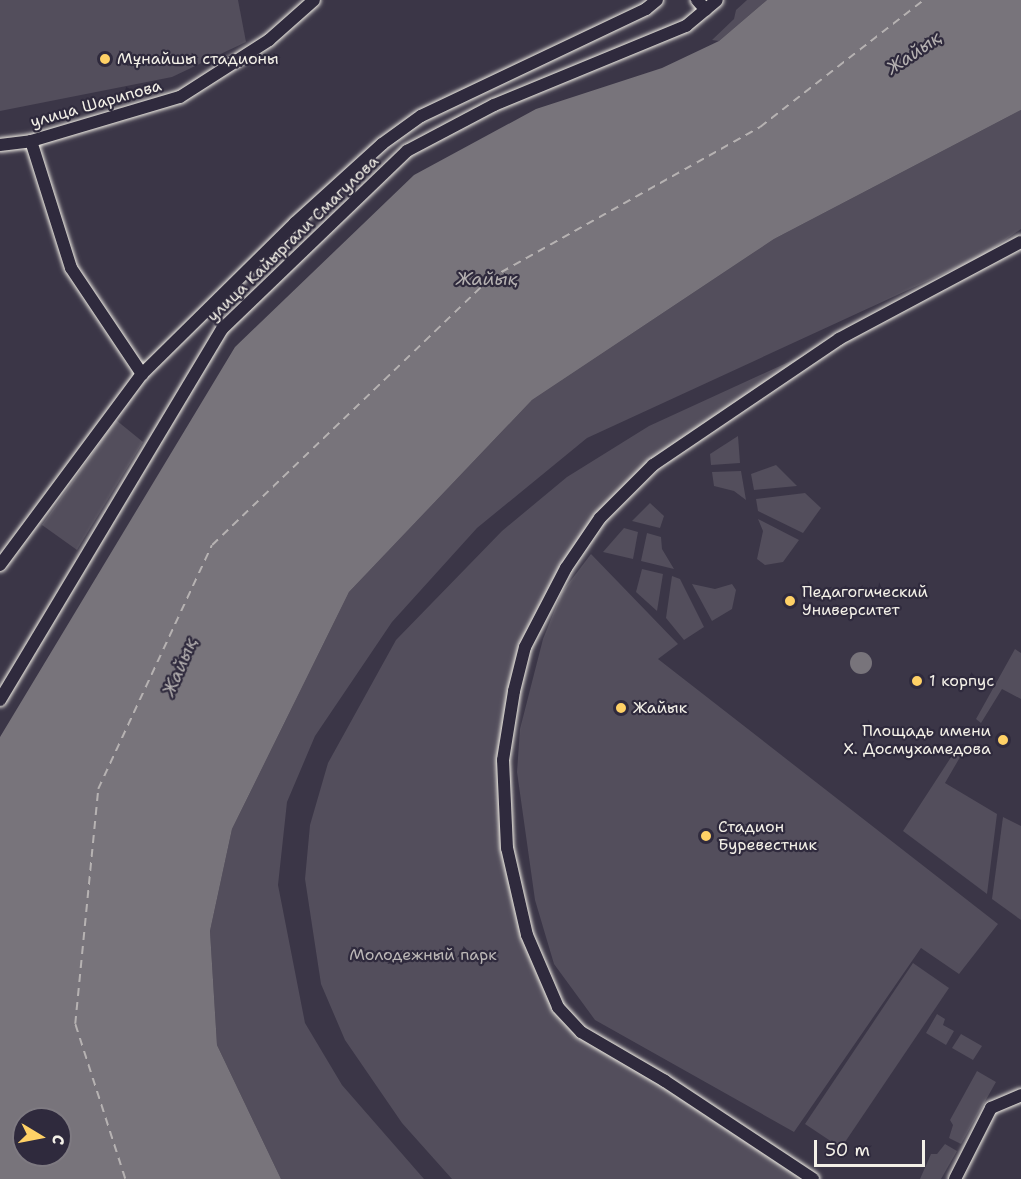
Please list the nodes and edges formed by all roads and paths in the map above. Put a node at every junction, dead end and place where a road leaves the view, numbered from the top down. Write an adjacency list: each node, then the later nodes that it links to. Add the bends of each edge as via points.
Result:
1 (314, 0): 5 (street, улица Шарипова, via 269,40 180,97)
2 (657, 0): 8 (street, улица Кайыргали Смагулова, via 646,9 556,49 401,128 295,223)
3 (717, 0): 4 (street, улица Кайыргали Смагулова)
4 (702, 5): 10 (street, улица Кайыргали Смагулова, via 686,26 494,105 407,151 222,329)
5 (31, 141): 6 (street, улица Шарипова); 8 (street, via 71,268)
6 (0, 145)
7 (1021, 242): 12 (street, via 839,339 653,465 600,518 566,568 525,647 514,691 503,760 507,848 527,935 558,1007 581,1032 665,1081)
8 (142, 374): 9 (street, улица Кайыргали Смагулова)
9 (0, 565)
10 (0, 700)
11 (1021, 1095): 13 (street, via 991,1108)
12 (813, 1179)
13 (955, 1179)

